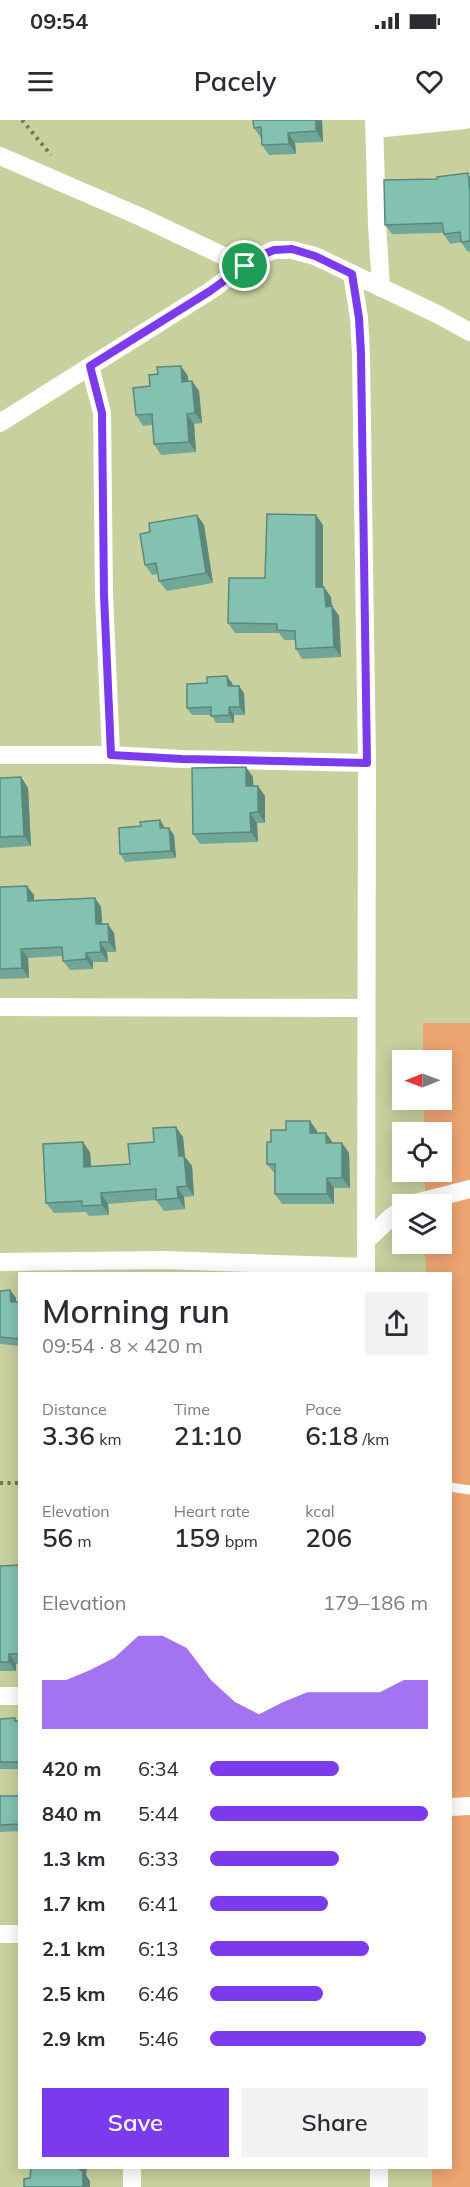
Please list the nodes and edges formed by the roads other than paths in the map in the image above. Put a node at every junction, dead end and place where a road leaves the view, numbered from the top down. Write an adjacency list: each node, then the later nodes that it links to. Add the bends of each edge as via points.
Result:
1 (465, 120): 2 (street)
2 (374, 124): 6 (street)
3 (0, 156): 4 (street)
4 (245, 266): 5 (street, via 274,250 292,249); 8 (street)
5 (352, 274): 6 (street); 12 (street, via 361,354)
6 (381, 288): 7 (street)
7 (470, 332)
8 (90, 366): 9 (street); 11 (street, via 102,413)
9 (0, 423)
10 (0, 755): 11 (street)
11 (111, 755): 12 (street)
12 (367, 763): 14 (street)
13 (0, 1007): 14 (street)
14 (366, 1008): 18 (street)
15 (470, 1189): 16 (street)
16 (450, 1194)
17 (392, 1216): 18 (street)
18 (366, 1241): 21 (street)
19 (0, 1262): 20 (street)
20 (110, 1268): 21 (street, via 164,1260)
21 (366, 1270)
22 (452, 1487): 23 (lane)
23 (470, 1490)
24 (0, 1696): 25 (street)
25 (18, 1696)
26 (470, 1806): 27 (street)
27 (452, 1807)
28 (0, 1934): 29 (street)
29 (18, 1934)
30 (132, 2169): 32 (street)
31 (379, 2169): 33 (street)
32 (132, 2187)
33 (379, 2187)

